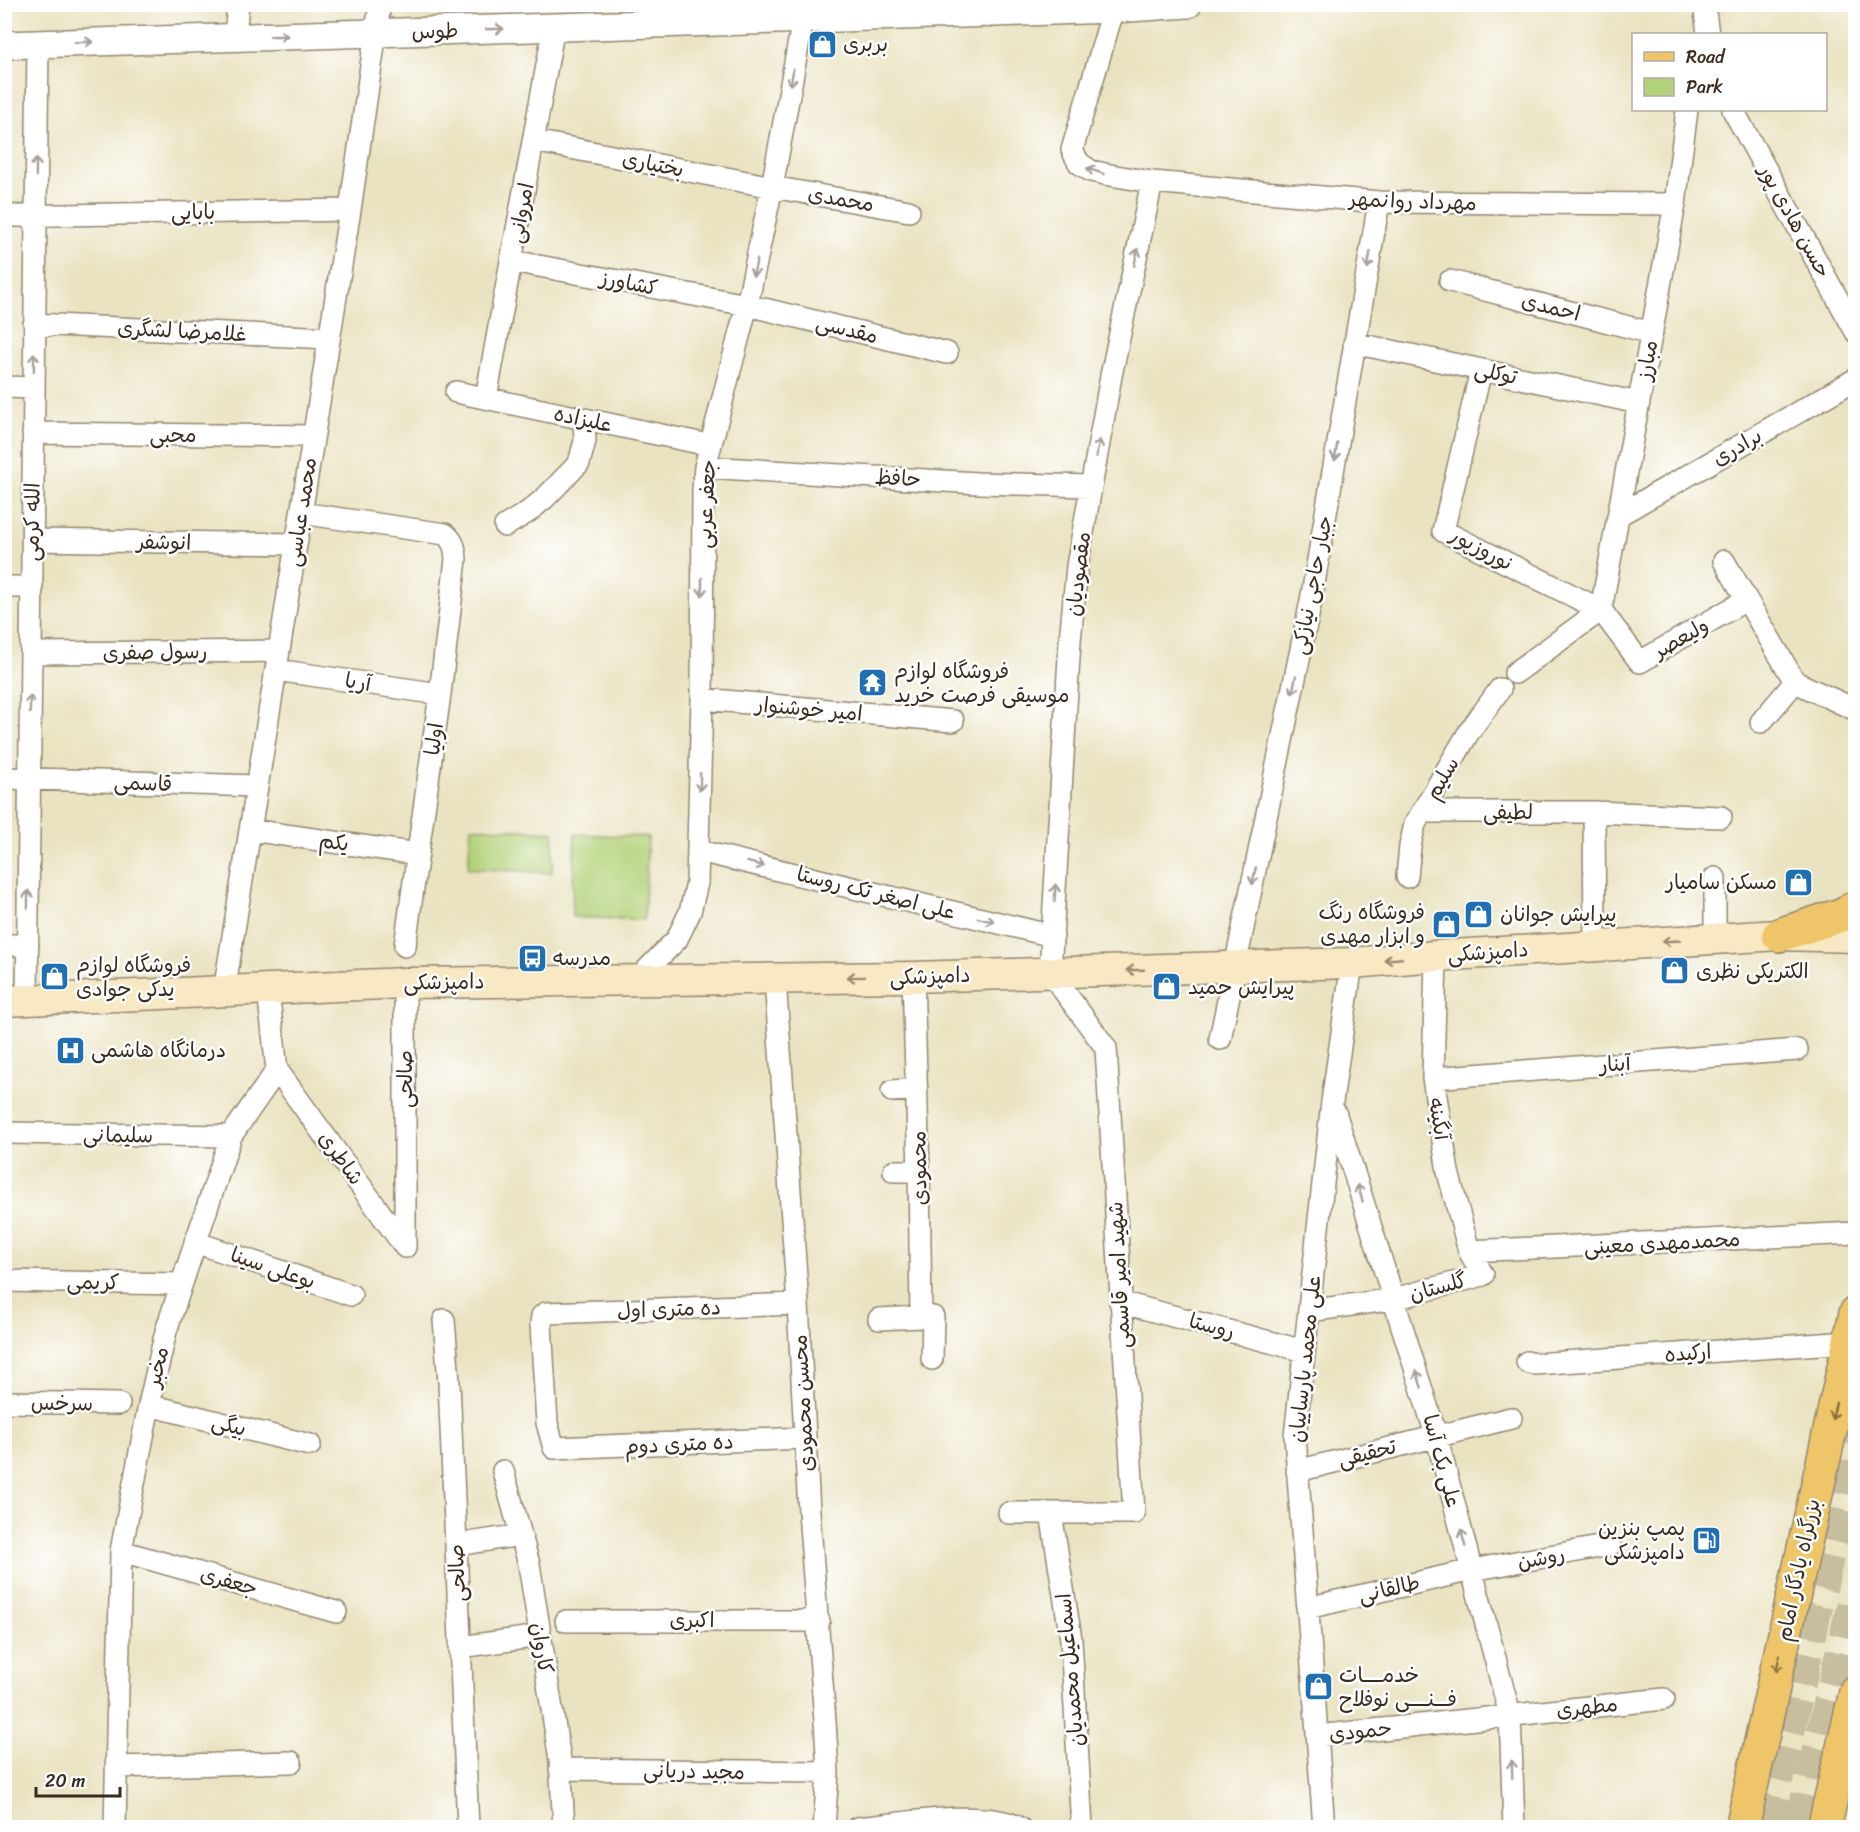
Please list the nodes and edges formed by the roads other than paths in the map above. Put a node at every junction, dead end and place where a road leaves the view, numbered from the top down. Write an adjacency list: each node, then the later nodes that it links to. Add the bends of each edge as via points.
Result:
1 (238, 4): 12 (street)
2 (381, 4): 9 (street, محمد عباسی)
3 (1188, 4): 5 (street, طوس)
4 (1702, 4): 10 (street); 11 (street)
5 (1115, 7): 6 (street, طوس); 18 (street, مهرداد روانمهر, one-way to 5, via 1091,171 1079,163 1072,150)
6 (963, 9): 7 (street, طوس)
7 (792, 14): 8 (street, طوس); 19 (street, جعفر عربی, one-way to 19)
8 (554, 27): 9 (street, طوس, one-way to 8); 17 (street, امروانی)
9 (377, 33): 12 (street, طوس, one-way to 9); 22 (street, محمد عباسی)
10 (1696, 33)
11 (1708, 33)
12 (235, 38): 13 (street, طوس, one-way to 12)
13 (38, 44): 14 (street, طوس); 24 (street, الله کرمی, one-way to 13)
14 (4, 45)
15 (1687, 111): 21 (street, مبارز)
16 (1734, 111): 30 (street, حسن هادی پور)
17 (534, 141): 19 (street, بختیاری); 26 (street, امروانی)
18 (1152, 182): 20 (street, مهرداد روانمهر); 47 (street, مقصودیان, one-way to 18)
19 (772, 187): 23 (street, محمدی); 28 (street, جعفر عربی, one-way to 28)
20 (1379, 202): 21 (street, مهرداد روانمهر); 33 (street, جبار حاجی نیازکی, one-way to 33)
21 (1675, 204): 31 (street, مبارز)
22 (350, 210): 24 (street, بابایی); 32 (street, محمد عباسی)
23 (909, 211)
24 (36, 214): 25 (street, بابایی); 29 (street, الله کرمی)
25 (4, 216)
26 (512, 261): 28 (street, کشاورز); 40 (street, امروانی)
27 (1450, 281): 31 (street, احمدی)
28 (747, 305): 34 (street, مقدسی); 45 (street, جعفر عربی)
29 (34, 324): 32 (street, غلامرضا لشگری); 38 (street, الله کرمی, one-way to 29)
30 (1856, 332)
31 (1652, 333): 41 (street, مبارز)
32 (329, 338): 44 (street, محمد عباسی)
33 (1354, 344): 35 (street, توکلی); 90 (street, جبار حاجی نیازکی, one-way to 90, via 1311,601)
34 (947, 353)
35 (1481, 370): 41 (street, توکلی); 57 (street, نوروزپور, via 1443,531)
36 (1856, 379): 49 (street, برادری)
37 (4, 387): 38 (street)
38 (34, 388): 43 (street, الله کرمی)
39 (456, 393): 40 (street, علیزاده)
40 (486, 398): 42 (street, علیزاده)
41 (1639, 403): 49 (street, مبارز)
42 (584, 419): 45 (street, علیزاده); 50 (street, via 585,441 579,463 545,498)
43 (33, 434): 44 (street, محبی); 51 (street, الله کرمی)
44 (313, 436): 48 (street, محمد عباسی)
45 (710, 445): 46 (street, جعفر عربی)
46 (705, 467): 47 (street, حافظ); 64 (street, جعفر عربی, one-way to 64)
47 (1090, 486): 81 (street, مقصودیان, one-way to 47, via 1070,641)
48 (301, 513): 52 (street, محمد عباسی); 63 (street, اولیا, via 445,534 452,540 456,559)
49 (1619, 515): 57 (street, مبارز)
50 (505, 526)
51 (32, 540): 52 (street, انوشفر); 55 (street, الله کرمی)
52 (296, 544): 59 (street, محمد عباسی)
53 (1724, 561): 56 (street)
54 (4, 587): 55 (street)
55 (32, 587): 58 (street, الله کرمی)
56 (1746, 600): 57 (street, ولیعصر, via 1640,662); 61 (street)
57 (1602, 610): 60 (street)
58 (31, 653): 59 (street, رسول صفری); 69 (street, الله کرمی, one-way to 58)
59 (277, 661): 63 (street, آریا); 70 (street, محمد عباسی)
60 (1515, 673)
61 (1795, 682): 65 (street); 67 (street)
62 (1500, 688): 71 (street, سلیم)
63 (440, 694): 76 (street, اولیا)
64 (702, 699): 66 (street, امیر خوشنوار); 75 (street, جعفر عربی, one-way to 75)
65 (1856, 710)
66 (953, 721)
67 (1761, 722)
68 (4, 778): 69 (street, قاسمی)
69 (29, 779): 70 (street, قاسمی); 85 (street, الله کرمی, one-way to 69)
70 (257, 786): 74 (street, محمد عباسی)
71 (1422, 812): 72 (street, لطیفی); 77 (street, سلیم, via 1415,824)
72 (1594, 812): 73 (street, لطیفی); 86 (street)
73 (1721, 817)
74 (250, 830): 76 (street, یکم); 97 (street, محمد عباسی)
75 (699, 851): 81 (street, علی اصغر تک روستا, one-way to 81); 93 (street, جعفر عربی, via 690,912 677,939)
76 (418, 854): 87 (street, اولیا)
77 (1407, 877)
78 (1715, 878): 83 (street)
79 (1856, 908): 80 (main road)
80 (1779, 935): 82 (main road, دامپزشکی); 83 (main road, دامپزشکی)
81 (1053, 936): 91 (street, مقصودیان)
82 (1856, 937)
83 (1715, 938): 86 (main road, دامپزشکی, one-way to 86)
84 (4, 945): 85 (street)
85 (28, 945): 98 (street, الله کرمی)
86 (1595, 945): 88 (main road, دامپزشکی)
87 (405, 946)
88 (1436, 956): 89 (main road, دامپزشکی, one-way to 89); 102 (street, آبگینه)
89 (1352, 963): 90 (main road, دامپزشکی); 105 (street, علی محمد پارساییان)
90 (1236, 967): 91 (main road, دامپزشکی, one-way to 91); 99 (street)
91 (1050, 972): 92 (main road, دامپزشکی); 119 (street, شهید امیر قاسمی, via 1106,1048)
92 (913, 976): 94 (main road, دامپزشکی, one-way to 94); 103 (street, محمودی)
93 (638, 979): 94 (main road, دامپزشکی); 95 (main road, دامپزشکی)
94 (775, 979): 120 (street, محسن محمودی)
95 (405, 983): 96 (main road, دامپزشکی); 112 (street, صالحی)
96 (268, 990): 97 (main road, دامپزشکی); 101 (street)
97 (224, 992): 98 (main road, دامپزشکی)
98 (16, 1000)
99 (1220, 1039)
100 (1797, 1050): 102 (street, آبنار)
101 (277, 1070): 107 (street, مخبر); 112 (street, شاطری)
102 (1433, 1078): 113 (street, آبگینه, via 1448,1172)
103 (916, 1089): 104 (street); 109 (street, محمودی)
104 (892, 1091)
105 (1332, 1102): 118 (street, علی بک آسا, one-way to 105); 121 (street, علی محمد پارساییان)
106 (4, 1133): 107 (street, سلیمانی)
107 (231, 1136): 111 (street, مخبر)
108 (894, 1171): 109 (street)
109 (919, 1171): 122 (street, محمودی)
110 (1856, 1233): 113 (street, محمدمهدی معینی)
111 (195, 1242): 116 (street, مخبر); 117 (street, بوعلی سینا)
112 (405, 1246)
113 (1469, 1251): 114 (street, آبگینه)
114 (1483, 1275): 118 (street, گلستان)
115 (4, 1281): 116 (street, کریمی)
116 (181, 1284): 131 (street, مخبر)
117 (351, 1295)
118 (1394, 1299): 121 (street, گلستان); 133 (street, علی بک آسا, one-way to 118)
119 (1120, 1302): 126 (street, روستا); 139 (street, شهید امیر قاسمی, via 1134,1513)
120 (798, 1304): 134 (street, محسن محمودی); 136 (street, ده متری اول, via 546,1313 541,1325 547,1423)
121 (1309, 1311): 126 (street, علی محمد پارساییان)
122 (921, 1317): 123 (street); 127 (street, via 933,1317)
123 (879, 1319)
124 (444, 1320): 142 (street, صالحی)
125 (1852, 1327): 128 (street, ارکیده); 170 (main road, بزرگراه یادگار امام, one-way to 170)
126 (1304, 1351): 138 (street, علی محمد پارساییان, via 1295,1436)
127 (932, 1359)
128 (1527, 1362)
129 (4, 1402): 130 (street, سرخس)
130 (119, 1404)
131 (149, 1405): 135 (street, بیگی); 144 (street, مخبر)
132 (1511, 1418): 133 (street, تحقیقی)
133 (1436, 1435): 138 (street, تحقیقی); 145 (street, علی بک آسا, one-way to 133)
134 (805, 1438): 136 (street, ده متری دوم); 149 (street, محسن محمودی)
135 (310, 1445)
136 (554, 1448)
137 (503, 1471): 141 (street, کاروان)
138 (1297, 1471): 146 (street, علی محمد پارساییان)
139 (1051, 1513): 140 (street); 167 (street, اسماعیل محمدیان, via 1071,1639)
140 (1009, 1514)
141 (521, 1535): 142 (street); 150 (street, کاروان)
142 (456, 1545): 151 (street, صالحی)
143 (1610, 1545): 145 (street, روشن)
144 (122, 1551): 147 (street, جعفری); 157 (street, مخبر)
145 (1472, 1570): 146 (street, طالقانی); 154 (street, علی بک آسا)
146 (1307, 1608): 155 (street, علی محمد پارساییان)
147 (336, 1612)
148 (566, 1621): 149 (street, اکبری)
149 (819, 1621): 159 (street, محسن محمودی)
150 (540, 1636): 151 (street); 158 (street, کاروان)
151 (460, 1647): 162 (street, صالحی)
152 (1856, 1692): 171 (main road)
153 (1664, 1699): 154 (street, مطهری)
154 (1510, 1715): 155 (street, حمودی); 169 (street, علی بک آسا, one-way to 154)
155 (1317, 1736): 168 (street, علی محمد پارساییان)
156 (291, 1762): 157 (street)
157 (118, 1767): 161 (street, مخبر)
158 (560, 1769): 159 (street, مجید دریانی); 163 (street, کاروان)
159 (828, 1772): 164 (street, محسن محمودی)
160 (895, 1826): 165 (street); 166 (street, via 978,1817 1009,1821)
161 (115, 1827)
162 (468, 1827)
163 (564, 1827)
164 (824, 1827)
165 (857, 1827)
166 (1020, 1827)
167 (1082, 1827)
168 (1324, 1827)
169 (1514, 1827)
170 (1742, 1827)
171 (1824, 1827)

